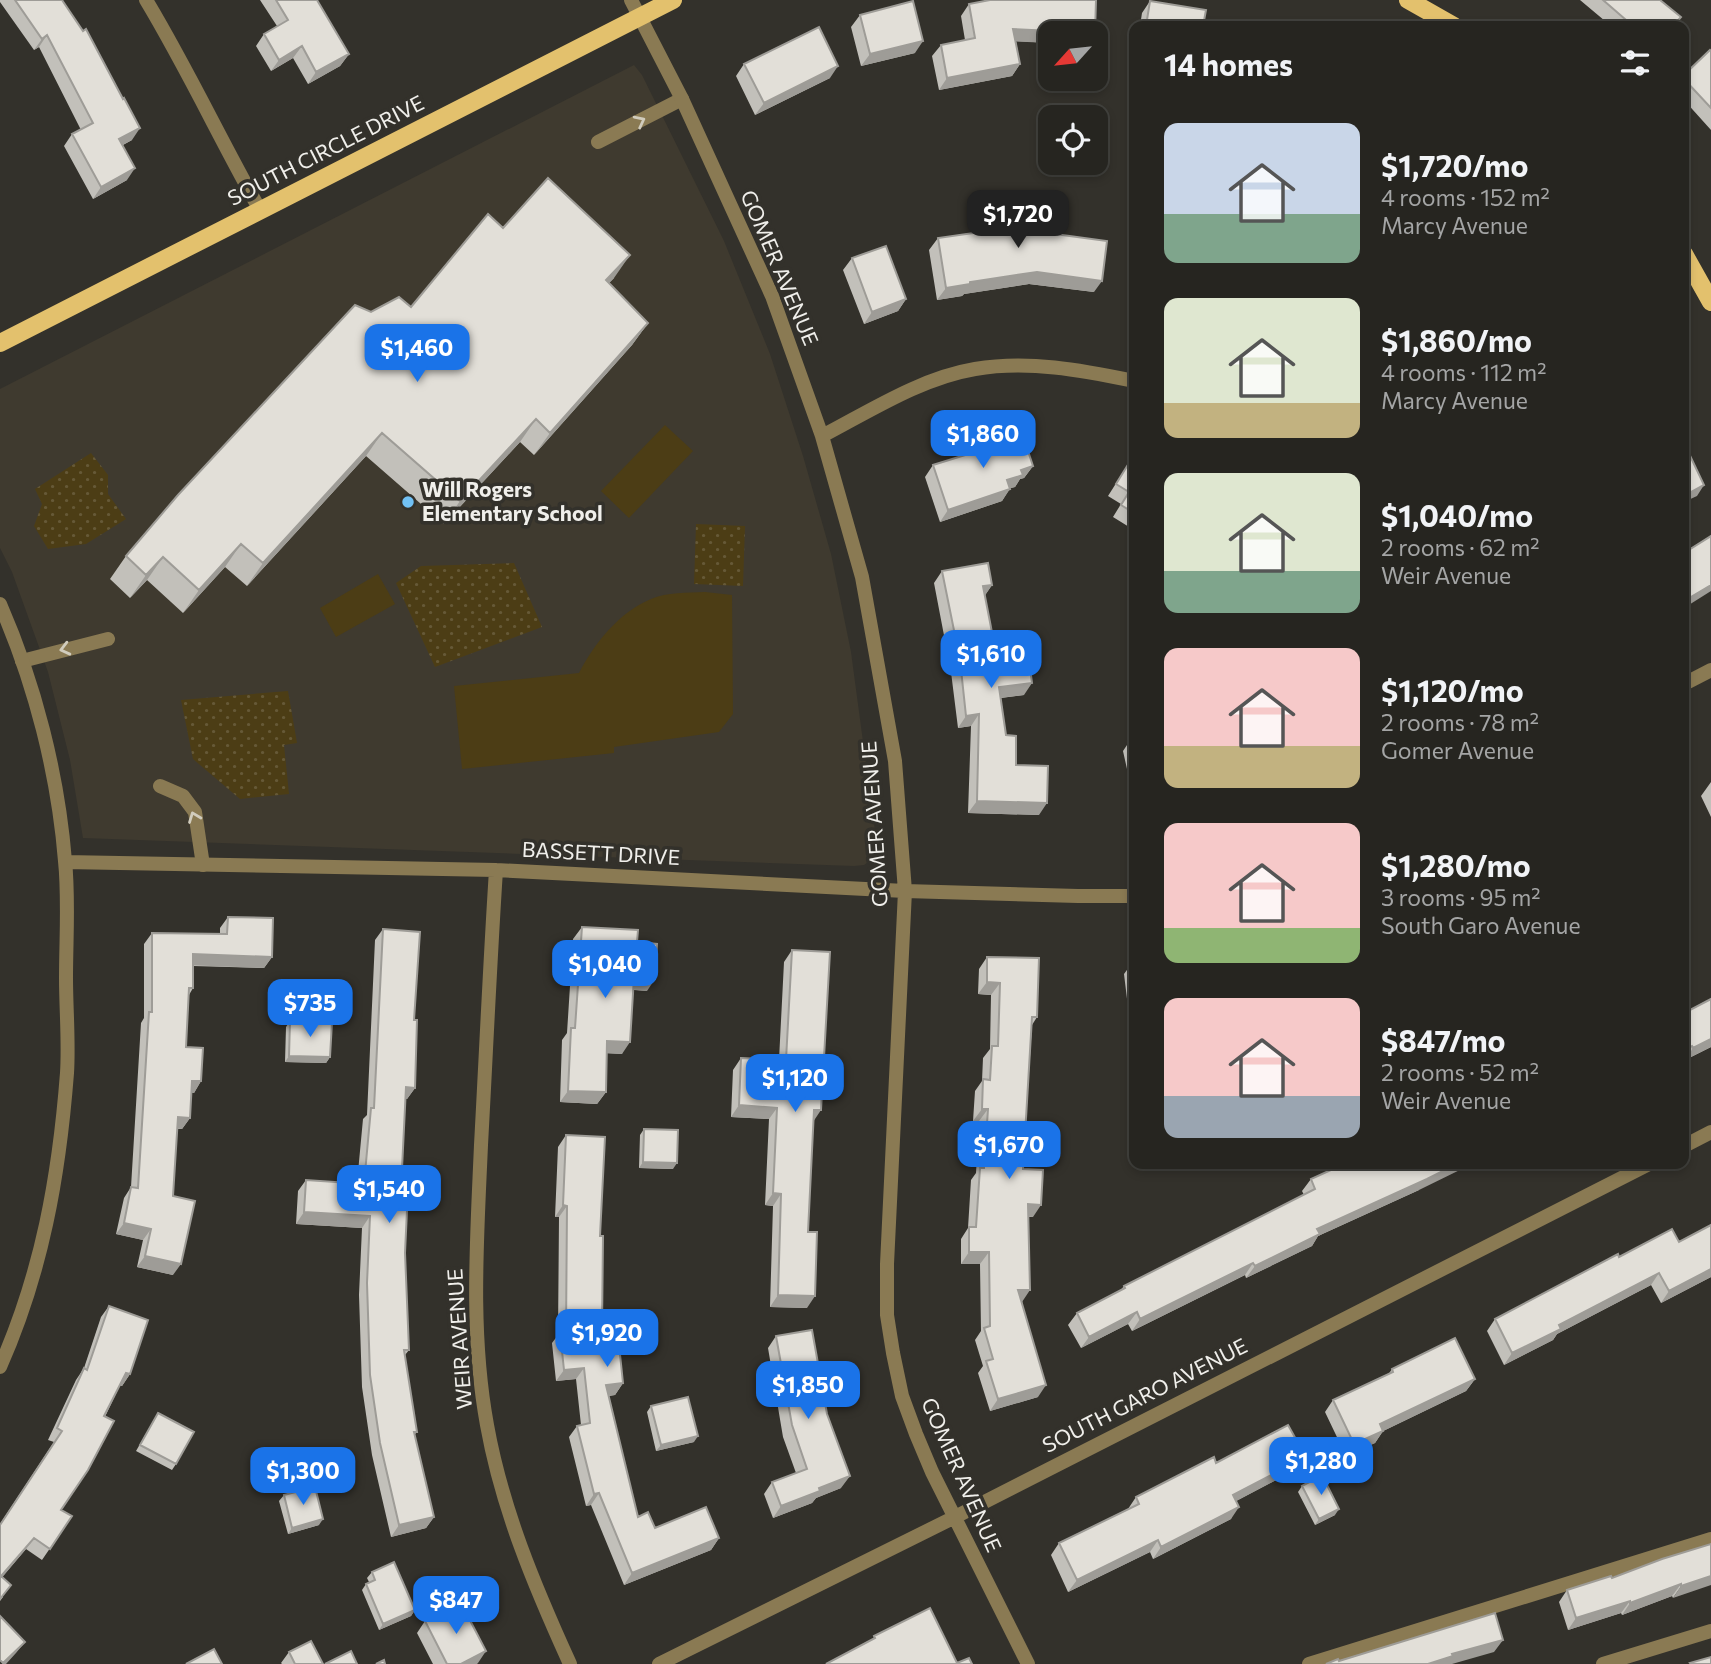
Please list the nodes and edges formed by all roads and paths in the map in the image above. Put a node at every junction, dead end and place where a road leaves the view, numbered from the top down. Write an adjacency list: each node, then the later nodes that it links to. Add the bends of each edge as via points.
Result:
1 (146, 0): 9 (street)
2 (631, 0): 5 (street, GOMER AVENUE)
3 (673, 0): 5 (main road, SOUTH CIRCLE DRIVE)
4 (1408, 0): 6 (main road)
5 (640, 16): 7 (street, GOMER AVENUE); 9 (main road, SOUTH CIRCLE DRIVE)
6 (1445, 21)
7 (682, 99): 8 (street, one-way to 7); 14 (street, GOMER AVENUE, via 772,296)
8 (598, 142)
9 (260, 210): 12 (main road, SOUTH CIRCLE DRIVE)
10 (1689, 263): 11 (main road)
11 (1711, 302)
12 (0, 343)
13 (1129, 381): 14 (street, via 1052,366 972,369 903,394)
14 (822, 436): 24 (street, GOMER AVENUE, via 862,577 895,761)
15 (0, 604): 17 (street)
16 (108, 639): 17 (street, one-way to 17)
17 (22, 661): 21 (street, via 55,789)
18 (1711, 670): 19 (street)
19 (1689, 681)
20 (160, 786): 22 (street, one-way to 20, via 195,812 183,796)
21 (65, 862): 22 (street, BASSETT DRIVE); 29 (street, via 67,1071 49,1219 19,1325)
22 (203, 865): 23 (street, BASSETT DRIVE)
23 (496, 870): 24 (street, BASSETT DRIVE); 33 (street, WEIR AVENUE, via 475,1274 480,1376 487,1426 520,1547)
24 (905, 891): 25 (street, BASSETT DRIVE); 30 (street, GOMER AVENUE, via 887,1315 902,1396)
25 (1129, 895)
26 (1711, 1132): 27 (street)
27 (1689, 1143)
28 (1639, 1169): 30 (street, SOUTH GARO AVENUE)
29 (0, 1367)
30 (955, 1517): 34 (street, SOUTH GARO AVENUE); 35 (street, GOMER AVENUE)
31 (1711, 1539): 36 (street)
32 (1711, 1631): 37 (street)
33 (570, 1664)
34 (659, 1664)
35 (1028, 1664)
36 (1309, 1664)
37 (1603, 1664)

